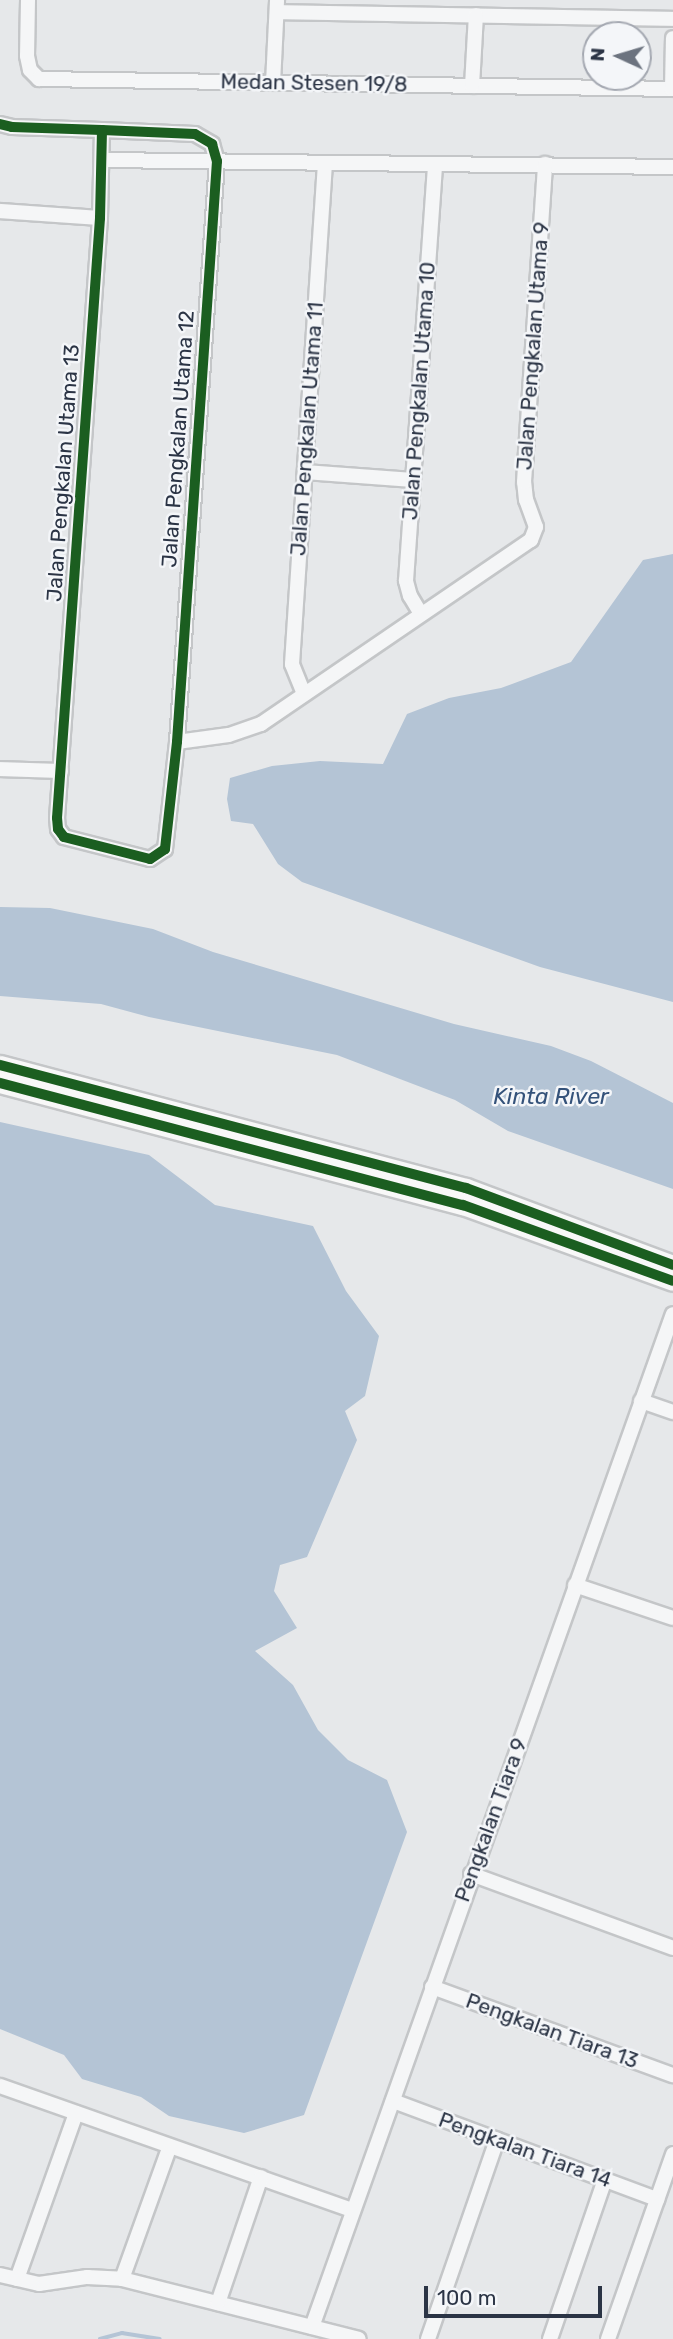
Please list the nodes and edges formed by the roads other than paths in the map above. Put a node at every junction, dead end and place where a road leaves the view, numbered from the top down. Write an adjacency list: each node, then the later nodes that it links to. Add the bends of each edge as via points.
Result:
1 (28, 0): 6 (street, Medan Stesen 19/8, via 27,56 30,70 39,79)
2 (277, 6): 3 (street); 6 (street)
3 (477, 15): 4 (street); 7 (street)
4 (673, 19)
5 (673, 38): 8 (street)
6 (274, 83): 7 (street, Medan Stesen 19/8)
7 (472, 86): 8 (street, Medan Stesen 19/8)
8 (672, 89)
9 (0, 124): 10 (street)
10 (102, 130): 11 (street, Jalan Pengkalan Utama 13); 12 (street, via 195,134 212,144)
11 (102, 160): 12 (street); 18 (street, Jalan Pengkalan Utama 13)
12 (217, 162): 13 (street); 23 (street, Jalan Pengkalan Utama 12)
13 (325, 163): 14 (street); 19 (street, Jalan Pengkalan Utama 11)
14 (435, 164): 15 (street); 20 (street, Jalan Pengkalan Utama 10)
15 (545, 164): 16 (street); 21 (street, Jalan Pengkalan Utama 9, via 524,482 536,527 531,540)
16 (673, 167)
17 (0, 211): 18 (street)
18 (100, 218): 25 (street, Jalan Pengkalan Utama 13)
19 (304, 472): 20 (street); 22 (street, Jalan Pengkalan Utama 11, via 292,664)
20 (413, 480): 21 (street, Jalan Pengkalan Utama 10, via 406,581)
21 (421, 614): 22 (street)
22 (304, 694): 23 (street, via 261,724 229,735)
23 (177, 742): 26 (street, Jalan Pengkalan Utama 12, via 165,849 150,859 64,837)
24 (0, 769): 25 (street)
25 (61, 771): 26 (street, Jalan Pengkalan Utama 13)
26 (57, 818)
27 (0, 1065): 29 (street, via 466,1188)
28 (0, 1083): 30 (street, via 463,1205)
29 (673, 1265)
30 (673, 1281)
31 (673, 1314): 32 (street, Pengkalan Tiara 9)
32 (642, 1401): 33 (street); 34 (street, Pengkalan Tiara 9)
33 (673, 1412)
34 (575, 1585): 35 (street); 36 (street, Pengkalan Tiara 9)
35 (673, 1618)
36 (471, 1874): 37 (street); 38 (street, Pengkalan Tiara 9)
37 (673, 1948)
38 (432, 1987): 39 (street, Pengkalan Tiara 13); 41 (street, Pengkalan Tiara 9)
39 (673, 2075)
40 (0, 2087): 42 (street)
41 (393, 2101): 43 (street, Pengkalan Tiara 14); 49 (street, Pengkalan Tiara 9)
42 (76, 2113): 44 (street); 51 (street)
43 (497, 2140): 47 (street, Pengkalan Tiara 14); 56 (street)
44 (170, 2146): 46 (street); 52 (street)
45 (673, 2154): 48 (street)
46 (261, 2177): 49 (street); 53 (street)
47 (605, 2179): 48 (street, Pengkalan Tiara 14); 57 (street)
48 (657, 2199): 58 (street)
49 (353, 2210): 54 (street, Pengkalan Tiara 9)
50 (0, 2274): 51 (street)
51 (17, 2279): 52 (street, via 38,2284 87,2277)
52 (122, 2279): 53 (street)
53 (218, 2303): 54 (street)
54 (312, 2326): 55 (street)
55 (359, 2339)
56 (428, 2339)
57 (550, 2339)
58 (608, 2339)

